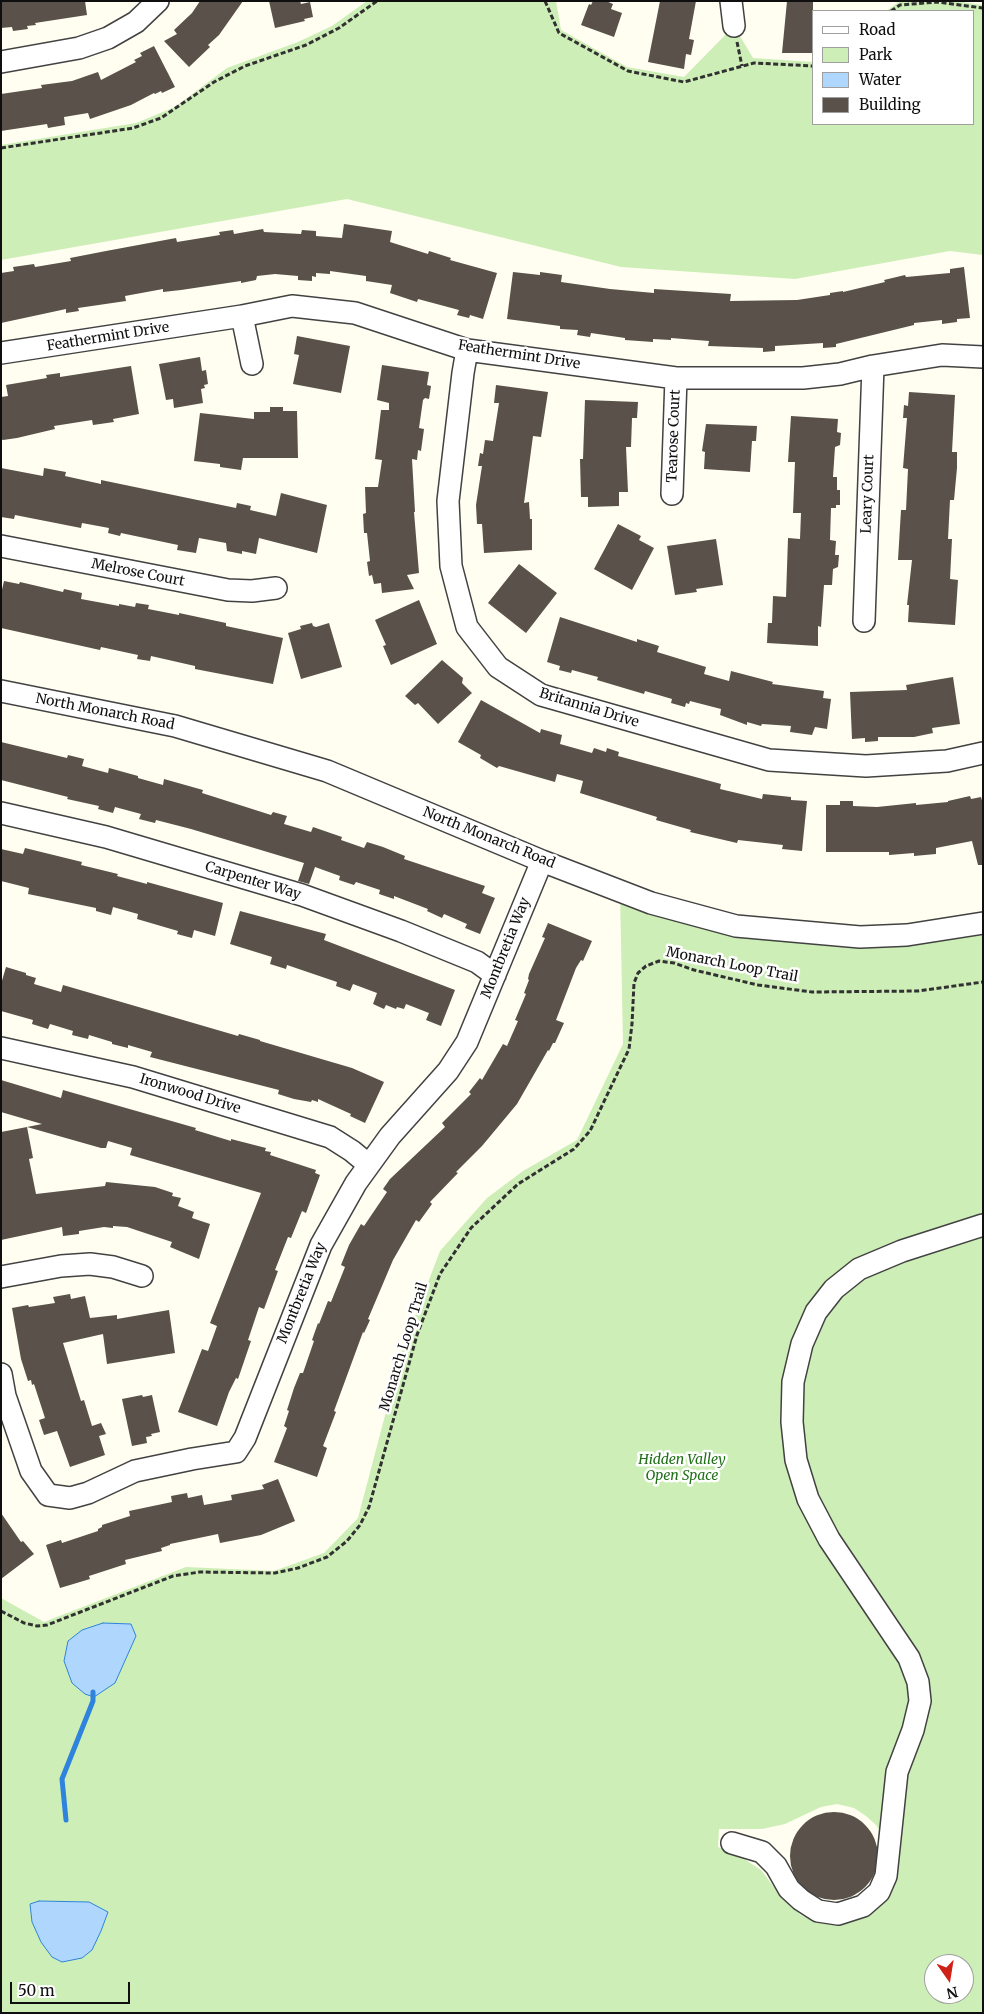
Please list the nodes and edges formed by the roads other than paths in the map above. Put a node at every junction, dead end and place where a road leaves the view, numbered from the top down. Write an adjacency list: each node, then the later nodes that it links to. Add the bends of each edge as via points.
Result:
1 (158, 1): 4 (street, via 136,22 108,38 79,48)
2 (731, 1): 3 (street)
3 (734, 26)
4 (1, 62)
5 (242, 316): 6 (street, Feathermint Drive, via 292,306 355,313); 7 (street, Feathermint Drive); 9 (street)
6 (467, 350): 11 (street, Feathermint Drive); 17 (street, Britannia Drive, via 448,502 451,566 467,627 498,667 541,695 769,760 866,766 947,761)
7 (1, 353)
8 (983, 357): 10 (street, Feathermint Drive, via 942,355)
9 (252, 364)
10 (873, 366): 11 (street, Feathermint Drive, via 803,378); 15 (street, Leary Court)
11 (676, 378): 12 (street, Tearose Court)
12 (672, 494)
13 (1, 546): 14 (street, Melrose Court, via 228,590)
14 (276, 588)
15 (864, 621)
16 (1, 690): 19 (street, North Monarch Road, via 175,726 327,771)
17 (983, 753)
18 (1, 813): 21 (street, Carpenter Way, via 106,837 302,895 401,931 476,962)
19 (542, 861): 20 (street, North Monarch Road, via 651,903 736,926 860,937 907,935); 21 (street, Montbretia Way)
20 (983, 923)
21 (496, 975): 23 (street, Montbretia Way, via 467,1042 448,1072 390,1136)
22 (1, 1048): 23 (street, Ironwood Drive, via 133,1077 330,1137)
23 (369, 1165): 27 (street, Montbretia Way, via 321,1245 245,1438 236,1452 135,1471 70,1498 48,1495 31,1471)
24 (983, 1225): 28 (street, via 902,1251 859,1270 834,1288 816,1312 802,1344 794,1382 792,1422 796,1460 808,1499 829,1539 909,1658 918,1682 920,1701 897,1772 886,1876 879,1892 863,1906 838,1914 818,1911 789,1889 776,1866 762,1852)
25 (142, 1276): 26 (street, via 90,1264 61,1266)
26 (1, 1278)
27 (1, 1374)
28 (732, 1843)

